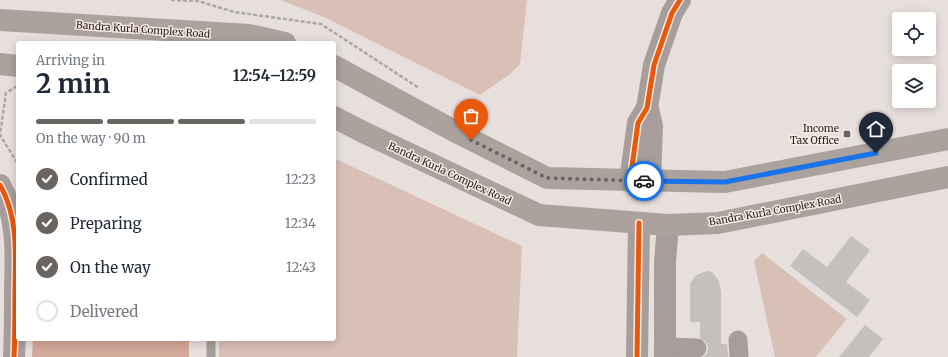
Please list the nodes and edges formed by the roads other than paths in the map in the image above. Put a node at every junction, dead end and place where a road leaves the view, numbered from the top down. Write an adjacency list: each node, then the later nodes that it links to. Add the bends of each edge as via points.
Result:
1 (680, 0): 10 (street, via 672,13 654,65 647,108 638,123)
2 (1, 20): 3 (main road, Bandra Kurla Complex Road, via 249,35)
3 (276, 41)
4 (0, 64): 5 (main road)
5 (16, 66)
6 (336, 67): 10 (main road, via 547,178)
7 (336, 118): 12 (main road, Bandra Kurla Complex Road, via 539,215)
8 (948, 139): 10 (main road, via 725,182)
9 (948, 177): 13 (main road, Bandra Kurla Complex Road, via 718,223)
10 (640, 181)
11 (1, 190): 17 (street, via 13,223 16,250)
12 (639, 223): 13 (main road, Bandra Kurla Complex Road); 19 (street)
13 (668, 225): 16 (street, via 665,262)
14 (212, 341): 18 (lane)
15 (697, 349): 16 (street)
16 (665, 352)
17 (14, 357)
18 (211, 357)
19 (637, 357)

